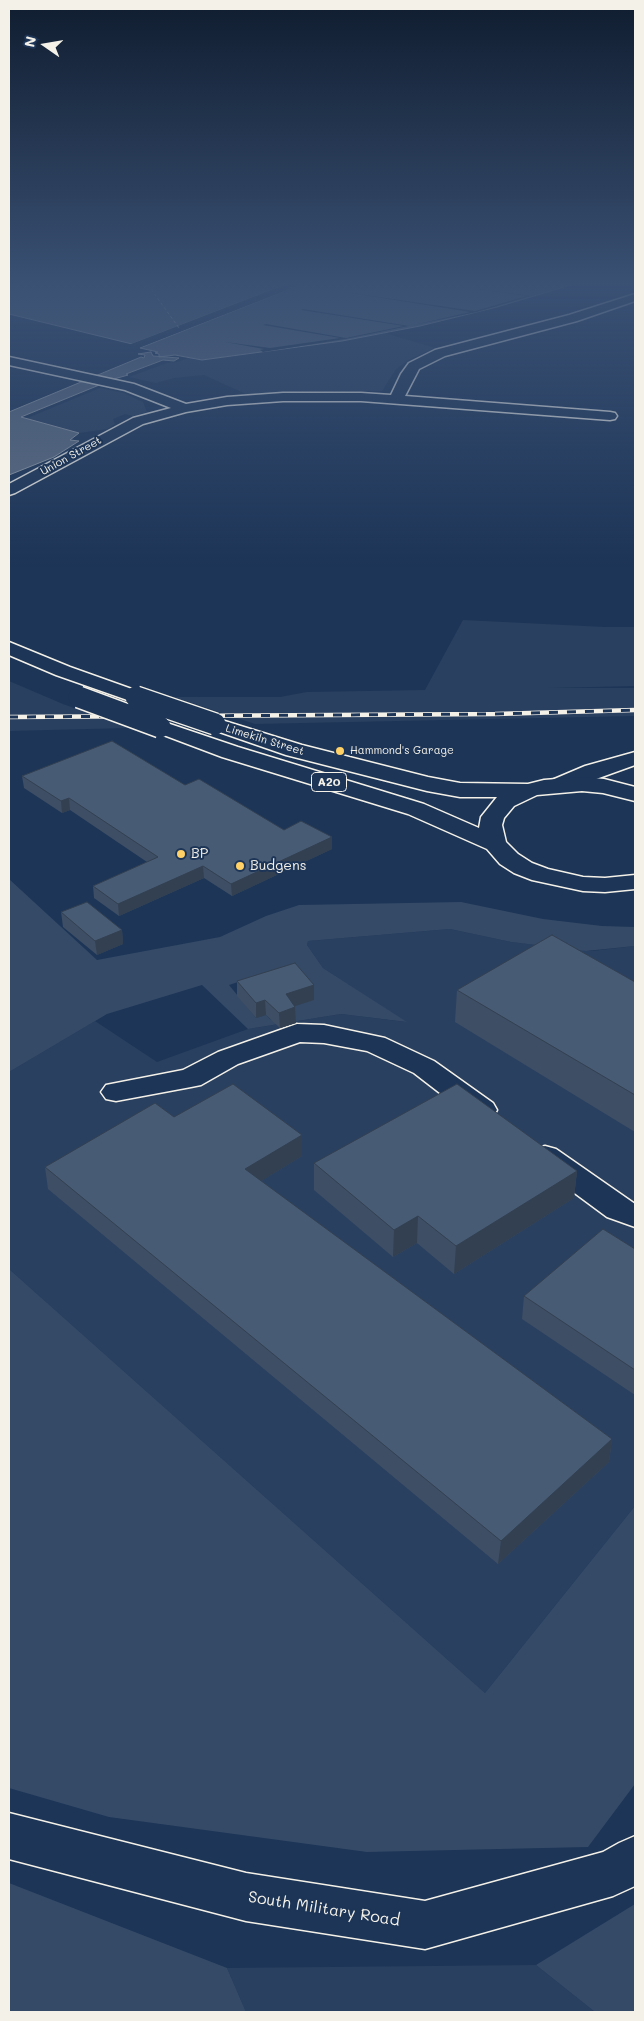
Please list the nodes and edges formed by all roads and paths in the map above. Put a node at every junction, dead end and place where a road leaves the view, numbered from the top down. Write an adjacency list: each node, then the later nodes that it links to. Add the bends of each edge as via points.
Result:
1 (93, 379): 4 (main road, via 129,387)
2 (406, 379): 3 (main road)
3 (397, 398): 4 (main road, Union Street, via 270,398); 5 (main road, Union Street)
4 (186, 408): 6 (main road, Union Street, via 128,426)
5 (610, 416)
6 (9, 490)
7 (9, 648): 11 (main road, Limekiln Street / A20, bridge, via 136,697 294,750 460,790)
8 (44, 683): 13 (main road, Limekiln Street / A20, bridge, via 230,752 416,808)
9 (633, 759): 10 (main road); 12 (main road, via 624,778)
10 (560, 785): 11 (main road); 12 (main road, via 604,786)
11 (530, 790): 13 (main road, via 506,802 493,817 490,826)
12 (632, 793)
13 (494, 844): 14 (main road, Limekiln Street, via 524,868 555,879 605,885)
14 (635, 882)
15 (116, 1092): 16 (main road, via 191,1078 228,1058 297,1033 324,1034 375,1044 424,1067 618,1208)
16 (635, 1216)
17 (9, 1836): 18 (main road, South Military Road, via 246,1897 425,1925 614,1873)
18 (635, 1859)

